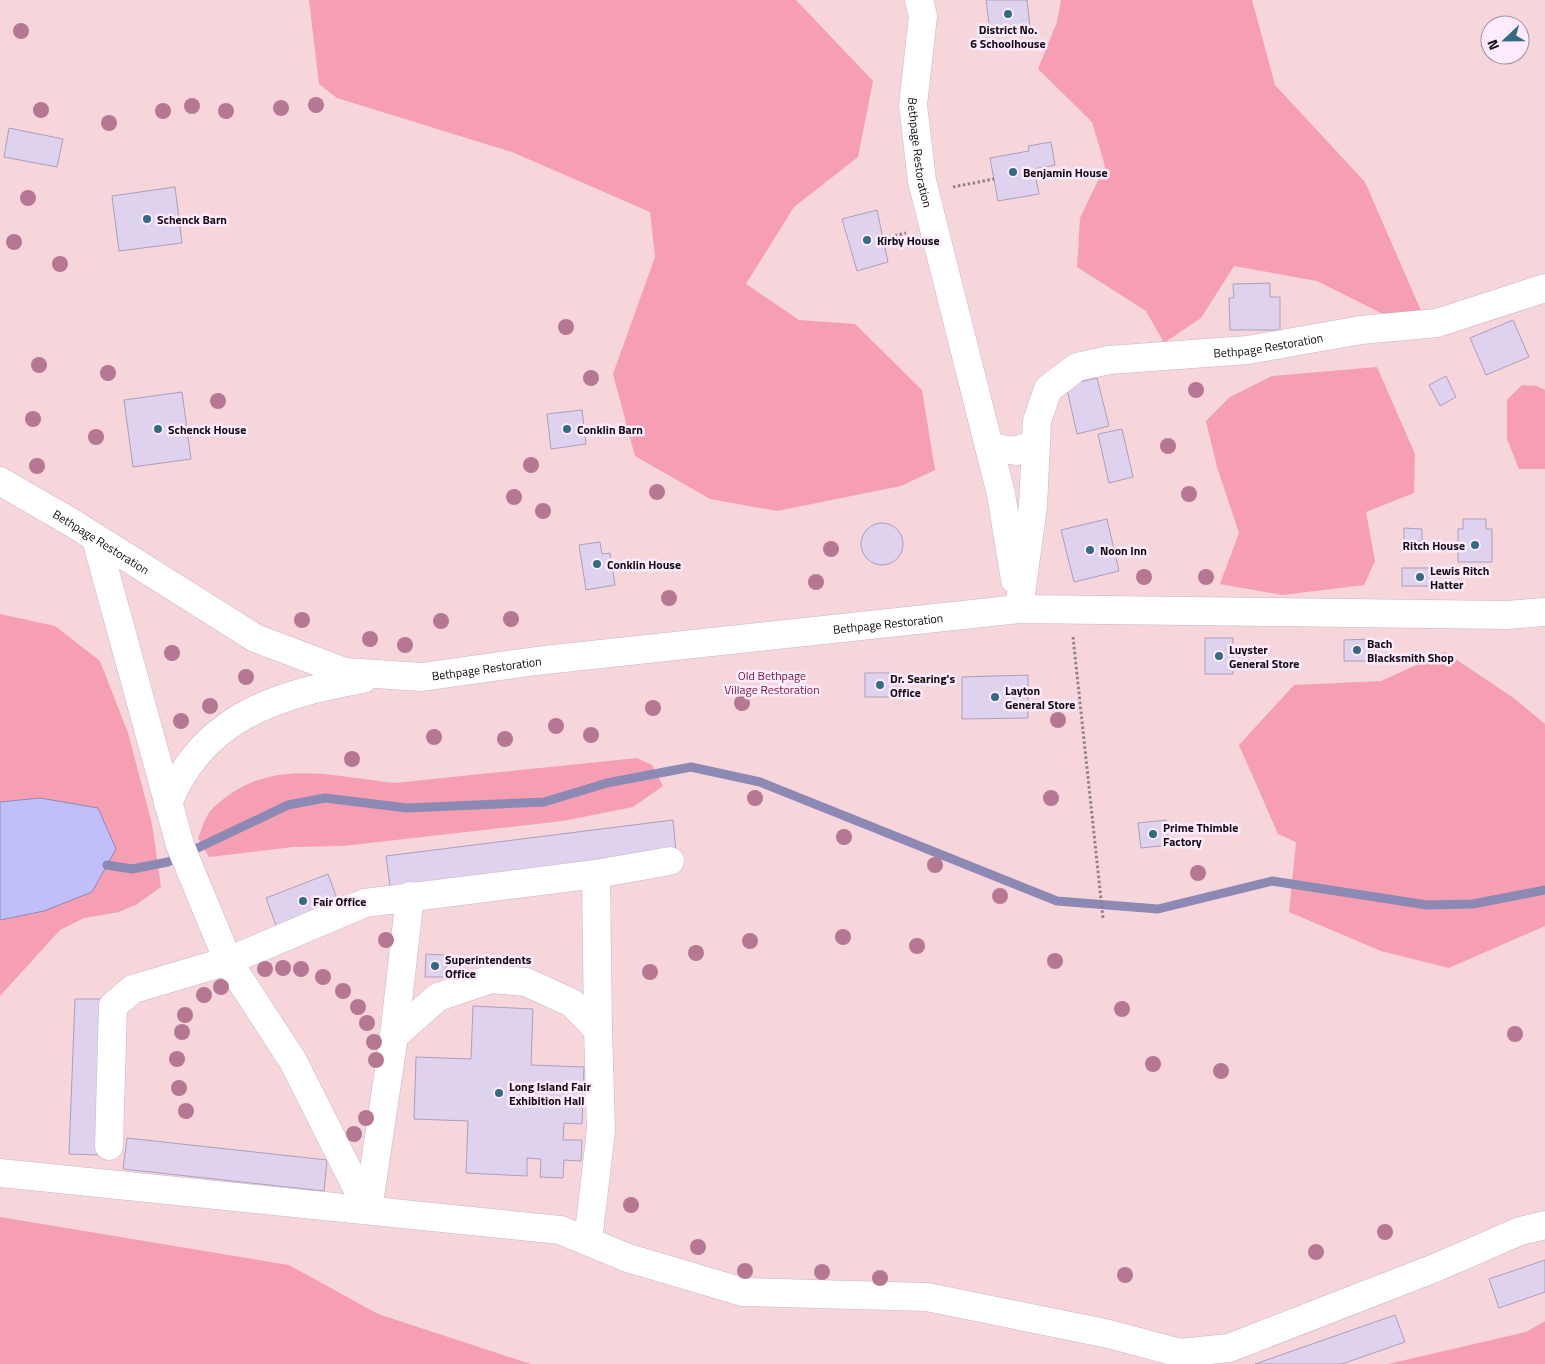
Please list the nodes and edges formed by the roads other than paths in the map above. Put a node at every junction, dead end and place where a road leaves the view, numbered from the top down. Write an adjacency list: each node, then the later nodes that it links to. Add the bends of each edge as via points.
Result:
1 (919, 0): 4 (street, Bethpage Restoration, via 923,16 913,105 924,192)
2 (1545, 288): 3 (street, Bethpage Restoration, via 1437,323 1361,330 1248,350 1109,360 1077,367 1048,389 1037,421)
3 (1036, 443): 4 (street, via 1016,451); 7 (street, Bethpage Restoration, via 1033,506)
4 (989, 447): 7 (street, Bethpage Restoration, via 1001,494)
5 (0, 481): 6 (street, Bethpage Restoration)
6 (96, 539): 9 (street, Bethpage Restoration, via 256,638 345,672); 10 (street)
7 (1019, 609): 8 (street, Bethpage Restoration, via 1506,615); 9 (street, Bethpage Restoration, via 536,661 422,677)
8 (1545, 612)
9 (384, 675): 10 (street, via 307,689 270,702 228,724 198,753 174,787)
10 (168, 803): 14 (street, via 180,845)
11 (670, 862): 12 (street)
12 (596, 874): 13 (street); 15 (street)
13 (410, 896): 14 (street, via 364,903); 16 (street)
14 (228, 961): 17 (street, via 133,988 113,1006); 19 (street, via 293,1061)
15 (598, 1030): 16 (street, via 572,1003 526,982 491,979 438,997); 21 (street, via 601,1130)
16 (394, 1036): 19 (street)
17 (109, 1146)
18 (0, 1173): 19 (street)
19 (368, 1210): 21 (street, via 560,1230)
20 (1545, 1225): 21 (street, via 1520,1231 1229,1348 1180,1353 1109,1334 926,1297 743,1292 628,1258)
21 (588, 1242)

